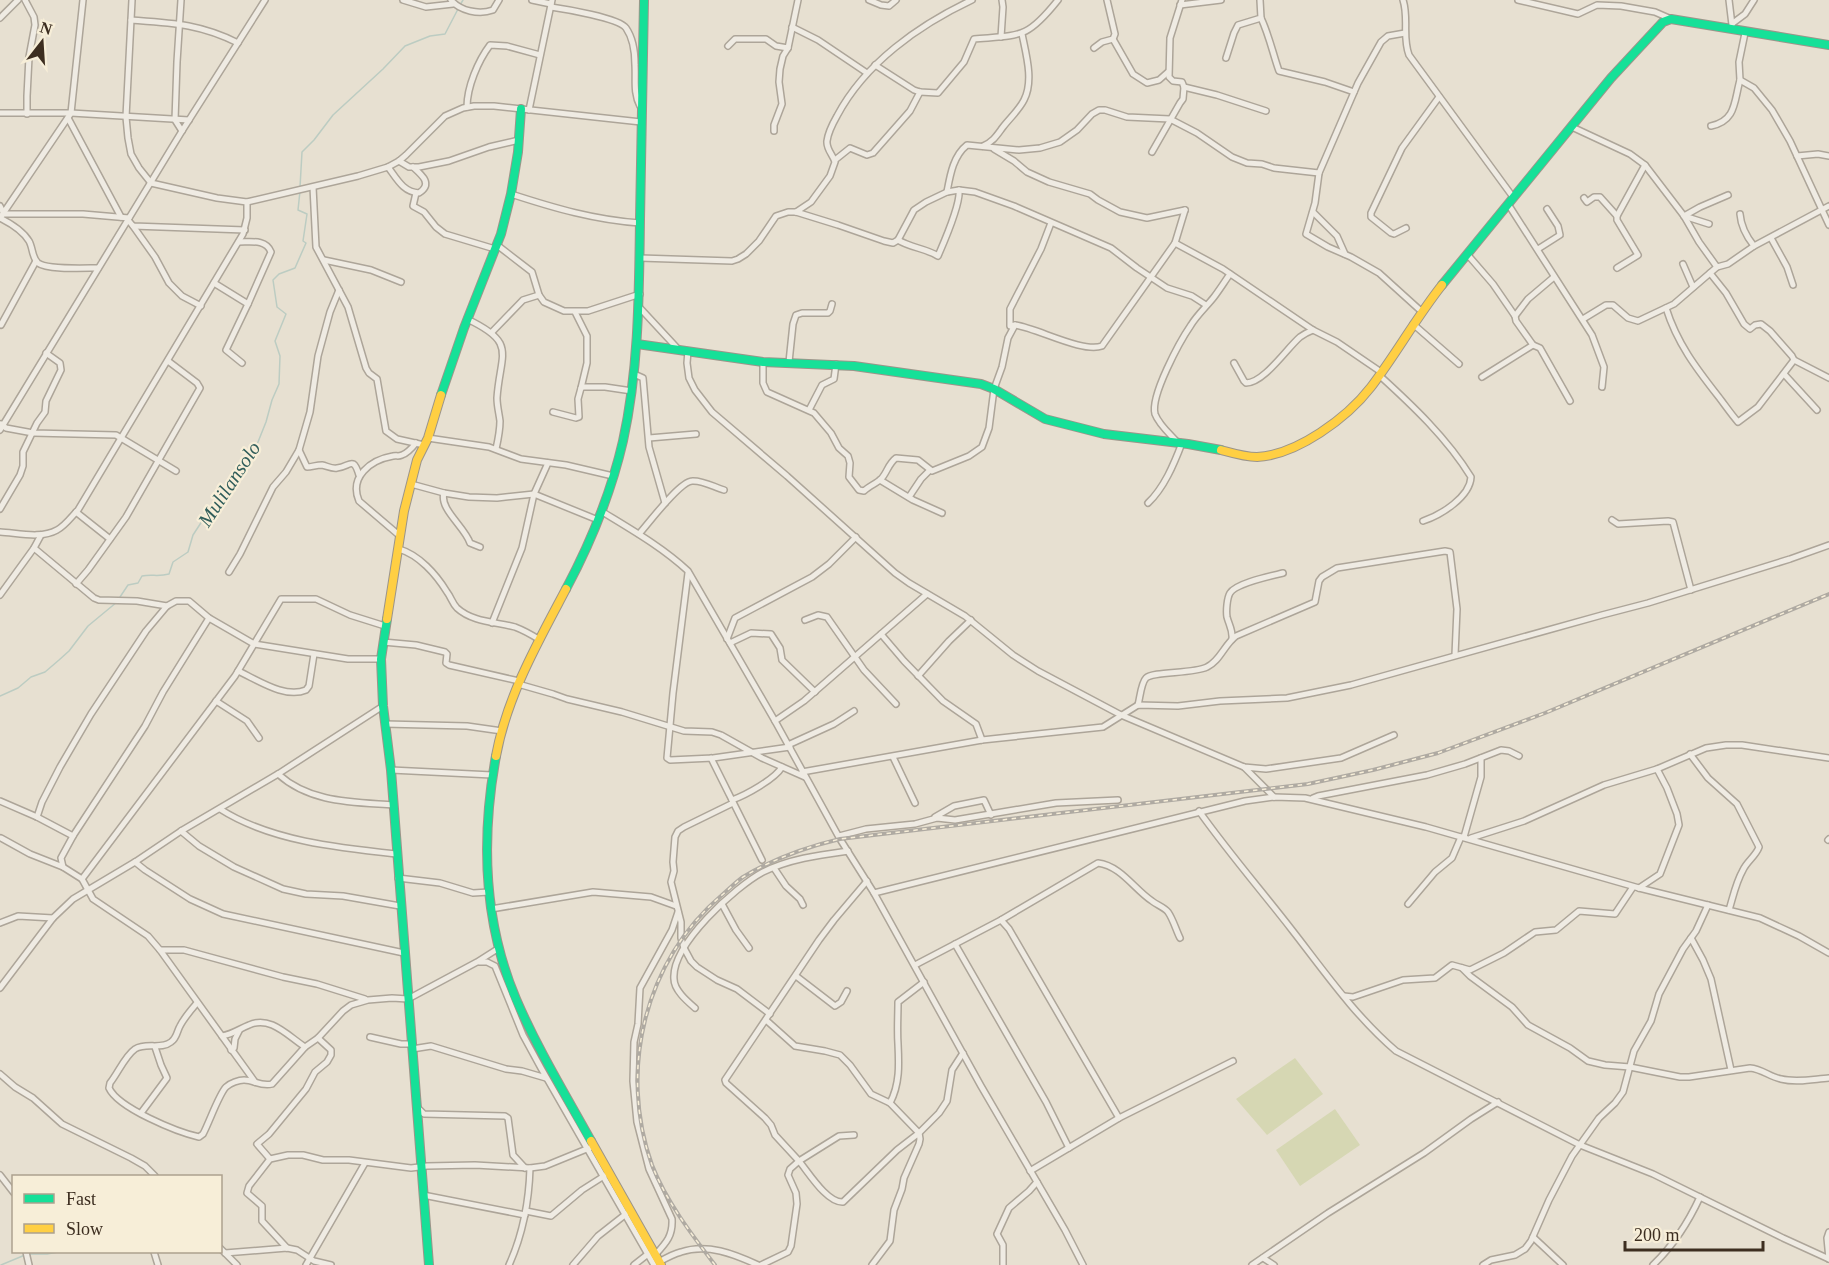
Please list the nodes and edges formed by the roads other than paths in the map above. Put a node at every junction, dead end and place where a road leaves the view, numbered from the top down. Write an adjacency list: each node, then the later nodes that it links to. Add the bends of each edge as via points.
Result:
1 (18, 0): 27 (street)
2 (25, 0): 59 (street, via 35,25 29,57)
3 (83, 0): 60 (street)
4 (132, 0): 29 (street)
5 (181, 0): 31 (street)
6 (265, 0): 39 (street)
7 (403, 0): 25 (street, via 426,7)
8 (499, 0): 25 (street, via 490,12 471,12)
9 (532, 0): 26 (street)
10 (644, 0): 55 (street)
11 (798, 0): 33 (street)
12 (869, 0): 13 (street, via 885,6)
13 (896, 0)
14 (972, 0): 46 (street, via 927,25)
15 (1002, 0): 37 (street)
16 (1058, 0): 36 (street)
17 (1107, 0): 38 (street)
18 (1221, 0): 24 (street)
19 (1260, 0): 28 (street)
20 (1403, 0): 34 (street)
21 (1518, 0): 30 (street, via 1578,14 1597,4 1622,6 1655,12)
22 (1729, 0): 32 (street)
23 (1754, 0): 32 (street)
24 (1181, 3): 47 (street, via 1170,38)
25 (455, 4)
26 (551, 4): 44 (street); 55 (street, via 613,20 626,28 633,45 635,94)
27 (0, 18)
28 (1261, 18): 45 (street, via 1238,25); 52 (street, via 1279,71)
29 (131, 20): 31 (street); 61 (street)
30 (1671, 20): 32 (street); 67 (street, via 1663,22 1649,36)
31 (179, 23): 39 (street, via 218,33); 63 (street)
32 (1732, 26): 35 (street)
33 (792, 27): 42 (street); 48 (street)
34 (1406, 33): 52 (street, via 1388,36 1381,42); 53 (street, via 1409,55)
35 (1745, 33): 40 (street); 49 (street)
36 (1022, 34): 37 (street); 71 (street, via 1028,68 1026,96 992,143)
37 (1001, 37): 51 (street, via 974,39 964,62 940,92)
38 (1113, 39): 43 (street); 47 (street, via 1133,74 1147,83)
39 (238, 43): 64 (street)
40 (1829, 45)
41 (728, 46): 42 (street, via 735,39 766,39)
42 (788, 48): 69 (street, via 780,69 782,104)
43 (1094, 48)
44 (540, 55): 54 (street, via 490,45 471,82); 56 (street)
45 (1226, 58)
46 (875, 65): 48 (street); 51 (street)
47 (1168, 72): 50 (street, via 1173,81 1182,82)
48 (867, 73): 76 (street, via 843,105 828,135 827,146)
49 (1740, 80): 66 (street, via 1728,119); 74 (street, via 1760,94)
50 (1184, 87): 57 (street); 62 (street, via 1184,99)
51 (920, 92): 76 (street, via 910,111 873,153 867,155 850,148)
52 (1354, 92): 81 (street)
53 (1438, 97): 90 (street); 109 (street, via 1402,148 1371,213 1391,233)
54 (467, 107): 56 (street); 77 (street, via 445,116)
55 (641, 107): 65 (street)
56 (525, 110): 65 (street); 70 (street)
57 (1266, 111)
58 (0, 113): 59 (street)
59 (27, 114): 60 (street)
60 (70, 115): 61 (street); 101 (street); 102 (street)
61 (126, 117): 63 (street); 82 (street, via 131,154)
62 (1170, 119): 72 (street, via 1127,117 1099,110 1060,142 1040,148); 73 (street); 81 (street, via 1247,163)
63 (175, 120): 64 (street); 68 (street)
64 (189, 120): 68 (street)
65 (641, 122): 104 (street)
66 (1711, 126)
67 (1572, 127): 78 (street); 90 (street)
68 (182, 131): 82 (street)
69 (774, 131)
70 (519, 140): 80 (street, via 449,161); 87 (street)
71 (982, 147): 72 (street); 85 (street, via 967,145 961,150)
72 (993, 149): 114 (street, via 1027,172 1090,194 1120,212 1147,218 1185,210)
73 (1152, 152)
74 (1797, 156): 75 (street); 95 (street)
75 (1829, 156)
76 (835, 160): 96 (street, via 830,176 811,202)
77 (399, 161): 79 (street); 80 (street)
78 (1645, 165): 99 (street); 100 (street)
79 (388, 167): 83 (street); 86 (street, via 404,188)
80 (413, 167): 86 (street, via 425,179 422,192)
81 (1319, 173): 97 (street)
82 (151, 183): 91 (street); 103 (street)
83 (312, 187): 91 (street); 121 (street, via 316,247)
84 (959, 190): 85 (street); 105 (street, via 986,195); 112 (street, via 957,207 938,256)
85 (947, 192): 112 (street, via 914,210)
86 (416, 193): 116 (street, via 413,206 424,212 440,231)
87 (511, 194): 104 (street, via 587,216); 116 (street)
88 (1728, 195): 100 (street)
89 (1584, 198): 99 (street, via 1587,202 1600,197)
90 (1511, 200): 117 (street); 119 (street)
91 (247, 202): 110 (street)
92 (0, 206): 101 (street)
93 (1829, 206): 95 (street)
94 (1547, 209): 117 (street, via 1560,235)
95 (1822, 209): 107 (street); 111 (street)
96 (796, 212): 112 (street, via 884,241); 120 (street, via 776,216 759,241 738,260)
97 (1313, 212): 118 (street, via 1337,236); 118 (street, via 1306,234)
98 (1740, 214): 115 (street, via 1740,223)
99 (1617, 216): 126 (street, via 1638,255)
100 (1684, 216): 106 (street); 124 (street)
101 (1, 217): 102 (street); 122 (street, via 28,239)
102 (121, 217): 103 (street)
103 (129, 219): 108 (street); 125 (street)
104 (640, 223): 120 (street)
105 (1051, 223): 129 (street, via 1111,248); 151 (street, via 1010,309)
106 (1709, 224)
107 (1829, 225)
108 (134, 226): 110 (street); 141 (street, via 169,283)
109 (1406, 228)
110 (244, 230): 113 (street)
111 (1771, 238): 115 (street); 133 (street)
112 (898, 240)
113 (239, 242): 132 (street); 138 (street, via 263,243 271,252)
114 (1174, 243): 128 (street); 129 (street)
115 (1754, 246): 124 (street)
116 (496, 247): 137 (street, via 532,272); 147 (street)
117 (1538, 249): 130 (street)
118 (1345, 254): 144 (street, via 1383,276)
119 (1467, 254): 144 (street); 146 (street)
120 (640, 258): 136 (street)
121 (324, 260): 131 (street, via 371,270); 135 (street)
122 (36, 261): 125 (street, via 52,267); 150 (street)
123 (1683, 264): 134 (street)
124 (1717, 267): 127 (street)
125 (98, 268): 158 (street)
126 (1617, 268)
127 (1710, 273): 134 (street); 159 (street, via 1744,324 1750,329 1761,324)
128 (1230, 274): 140 (street); 152 (street)
129 (1151, 277): 140 (street); 151 (street, via 1102,346 1096,348)
130 (1554, 277): 146 (street); 148 (street)
131 (401, 282)
132 (214, 283): 138 (street); 141 (street)
133 (1793, 285)
134 (1694, 286): 143 (street)
135 (339, 290): 185 (street, via 366,368 377,380 386,432 397,439); 188 (street, via 318,356 310,412)
136 (640, 294): 142 (street); 145 (street)
137 (540, 295): 145 (street, via 548,305); 153 (street, via 523,300)
138 (248, 304): 163 (street, via 226,350)
139 (832, 304): 162 (street, via 828,313 796,315)
140 (1206, 305): 186 (street, via 1172,359 1155,405 1158,419)
141 (201, 306): 160 (street)
142 (639, 307): 154 (street); 156 (street)
143 (1666, 308): 148 (street, via 1638,321 1628,318 1613,304); 169 (street, via 1687,356 1738,422 1758,407)
144 (1421, 311): 149 (street)
145 (575, 312): 173 (street, via 587,336 588,357)
146 (1515, 316): 155 (street)
147 (467, 319): 153 (street); 185 (street)
148 (1583, 319): 172 (street, via 1604,367)
149 (1413, 324): 166 (street); 167 (street)
150 (1, 325)
151 (1012, 325): 174 (street)
152 (1312, 330): 164 (street, via 1300,336 1253,383 1244,381); 167 (street, via 1337,342)
153 (492, 332): 187 (street, via 503,353)
154 (637, 344): 156 (street); 168 (street)
155 (1533, 345): 170 (street); 176 (street, via 1540,348)
156 (678, 349): 157 (street)
157 (688, 351): 161 (street); 214 (street, via 689,378 712,412)
158 (46, 353): 180 (street); 181 (street, via 60,363 61,370)
159 (1794, 360): 169 (street); 171 (street)
160 (168, 361): 183 (street); 189 (street, via 200,388)
161 (763, 362): 162 (street); 177 (street, via 767,392)
162 (789, 362): 165 (street)
163 (242, 363)
164 (1234, 363)
165 (836, 364): 174 (street); 177 (street, via 834,379 822,385)
166 (1459, 364)
167 (1380, 373): 186 (street, via 1335,421 1282,453 1256,457); 209 (street, via 1445,442 1471,477 1452,505)
168 (634, 374): 175 (street); 184 (street, via 643,378)
169 (1784, 374): 178 (street)
170 (1482, 377)
171 (1829, 378)
172 (1602, 387)
173 (581, 388): 175 (street); 179 (street, via 579,417)
174 (994, 389): 186 (street, via 1057,423 1104,434); 191 (street, via 989,428 982,447)
175 (632, 391): 194 (street)
176 (1570, 401)
177 (809, 410): 195 (street, via 848,456 849,477 856,488 864,491)
178 (1817, 410)
179 (553, 412)
180 (1, 426): 181 (street)
181 (33, 433): 183 (street); 203 (street, via 23,452 20,475)
182 (696, 434): 184 (street)
183 (121, 437): 189 (street); 205 (street)
184 (648, 438): 201 (street)
185 (423, 442): 187 (street); 193 (street, via 406,453 375,462); 196 (street)
186 (1180, 443): 202 (street, via 1165,478)
187 (496, 449): 190 (street, via 521,459)
188 (299, 450): 193 (street, via 307,467 339,468 351,464); 221 (street, via 273,487)
189 (159, 461): 192 (street); 215 (street)
190 (548, 463): 194 (street); 199 (street)
191 (930, 470): 195 (street, via 918,460 896,458); 200 (street)
192 (176, 471)
193 (359, 475): 213 (street, via 359,501)
194 (613, 476): 204 (street)
195 (880, 480): 200 (street)
196 (411, 484): 198 (street); 213 (street)
197 (724, 490): 201 (street, via 689,481)
198 (444, 493): 199 (street, via 488,498); 217 (street, via 444,505 470,543)
199 (534, 494): 207 (street); 231 (street, via 522,548)
200 (909, 497): 206 (street)
201 (665, 503): 211 (street)
202 (1148, 503)
203 (0, 509)
204 (602, 511): 207 (street); 211 (street)
205 (76, 512): 212 (street, via 60,528); 215 (street)
206 (942, 513)
207 (598, 520): 235 (street)
208 (1612, 520): 224 (street, via 1618,524 1673,522)
209 (1423, 521)
210 (0, 532): 212 (street)
211 (639, 534): 220 (street)
212 (41, 535): 218 (street)
213 (400, 536): 219 (street)
214 (856, 537): 225 (street, via 895,573); 236 (street, via 812,577 735,618)
215 (110, 539): 223 (street)
216 (1829, 545): 224 (street)
217 (480, 547)
218 (34, 549): 223 (street); 226 (street)
219 (399, 549): 231 (street, via 428,567 459,610); 232 (street)
220 (688, 571): 236 (street); 255 (street)
221 (229, 572)
222 (1283, 573): 234 (street, via 1231,591 1227,614)
223 (76, 584): 227 (street, via 99,600)
224 (1691, 590): 240 (street)
225 (927, 594): 230 (street); 233 (street)
226 (0, 595)
227 (167, 606): 228 (street, via 189,601); 285 (street, via 91,714 51,783)
228 (209, 618): 238 (street); 288 (street)
229 (805, 620): 241 (street, via 825,616)
230 (970, 620): 244 (street); 252 (street, via 1038,671)
231 (492, 623): 235 (street, via 516,627)
232 (386, 626): 237 (street); 238 (street, via 316,599 283,598)
233 (881, 634): 241 (street); 244 (street)
234 (1232, 639): 240 (street, via 1315,602 1319,581 1333,569 1445,551 1450,552 1457,609); 249 (street, via 1208,667 1150,675)
235 (540, 640): 245 (street)
236 (728, 641): 246 (street, via 751,633 771,634 782,660); 253 (street)
237 (383, 642): 242 (street); 245 (street, via 445,652 449,666)
238 (254, 644): 239 (street); 243 (street)
239 (314, 654): 242 (street); 243 (street, via 309,686 299,692 288,692)
240 (1455, 655): 249 (street, via 1351,685 1287,698)
241 (854, 657): 246 (street); 248 (street)
242 (381, 659): 250 (street)
243 (238, 671): 247 (street)
244 (918, 676): 259 (street, via 948,705 976,724)
245 (519, 683): 255 (street); 256 (street)
246 (815, 692): 253 (street)
247 (216, 701): 258 (street, via 247,721); 299 (street)
248 (896, 704)
249 (1138, 705): 252 (street)
250 (383, 706): 254 (street); 272 (street)
251 (854, 711): 260 (street)
252 (1121, 716): 259 (street, via 1103,727); 269 (street)
253 (775, 721): 260 (street)
254 (386, 724): 256 (street); 271 (street)
255 (669, 727): 261 (street, via 712,732); 265 (street, via 668,759)
256 (502, 730): 274 (street)
257 (1394, 735): 269 (street, via 1341,758 1266,769)
258 (259, 738)
259 (982, 740): 264 (street)
260 (789, 746): 261 (street); 273 (street)
261 (749, 752): 265 (street); 268 (street)
262 (1690, 754): 267 (street, via 1706,748 1742,745); 270 (street); 312 (street, via 1708,778 1737,804 1759,847 1744,866)
263 (1519, 756): 266 (street, via 1501,750)
264 (893, 757): 273 (street); 280 (street)
265 (711, 758): 279 (street)
266 (1481, 758): 276 (street, via 1427,775); 291 (street, via 1481,777)
267 (1829, 758)
268 (782, 767): 273 (street); 279 (street)
269 (1244, 767): 275 (street)
270 (1657, 769): 291 (street, via 1604,785 1524,821); 301 (street, via 1679,825 1660,873)
271 (391, 770): 274 (street); 281 (street)
272 (278, 774): 281 (street, via 320,797); 282 (street)
273 (804, 774): 289 (street)
274 (492, 775): 303 (street, via 486,837)
275 (1274, 797): 276 (street); 283 (street)
276 (1311, 799): 291 (street)
277 (1118, 800): 284 (street, via 1056,803)
278 (0, 801): 285 (street)
279 (733, 801): 294 (street); 311 (street, via 684,826 675,837 670,882)
280 (915, 803)
281 (393, 805): 293 (street)
282 (220, 809): 287 (street); 293 (street, via 244,822 286,835)
283 (1199, 811): 304 (street); 332 (street)
284 (991, 815): 286 (street, via 955,820); 286 (street, via 983,800 952,807)
285 (37, 817): 288 (street)
286 (934, 818): 289 (street)
287 (181, 831): 295 (street); 309 (street, via 234,867 283,889)
288 (73, 836): 296 (street, via 61,858)
289 (839, 836): 292 (street)
290 (1, 838): 296 (street)
291 (1465, 838): 301 (street); 306 (street, via 1452,858)
292 (848, 851): 297 (street, via 801,858); 300 (street)
293 (397, 854): 298 (street)
294 (762, 860)
295 (135, 862): 302 (street); 324 (street, via 190,898 223,914)
296 (63, 867): 299 (street)
297 (774, 868): 305 (street, via 752,879); 307 (street)
298 (398, 878): 303 (street); 309 (street)
299 (82, 879): 302 (street)
300 (867, 881): 304 (street); 328 (street, via 834,920)
301 (1636, 887): 308 (street); 327 (street, via 1615,914 1579,911 1556,930 1535,932 1470,970)
302 (87, 889): 313 (street); 322 (street, via 93,899 148,936)
303 (489, 892): 310 (street)
304 (874, 893): 326 (street)
305 (722, 904): 320 (street); 321 (street)
306 (1408, 904)
307 (803, 905)
308 (1708, 905): 312 (street); 317 (street)
309 (400, 906): 324 (street)
310 (491, 909): 311 (street, via 593,892 651,897); 319 (street)
311 (677, 909): 320 (street); 386 (street, via 666,942 640,988 634,1042 637,1122 649,1169 672,1219 669,1239)
312 (1729, 910): 323 (street, via 1775,924)
313 (53, 918): 315 (street, via 18,916); 330 (street)
314 (1001, 920): 316 (street, via 1098,863 1118,871 1164,909); 318 (street); 358 (street)
315 (0, 923)
316 (1180, 938)
317 (1691, 939): 348 (street, via 1659,994); 349 (street, via 1711,979)
318 (955, 944): 326 (street); 363 (street)
319 (499, 948): 325 (street); 362 (street, via 524,1018)
320 (684, 948): 336 (street, via 674,981); 337 (street, via 697,967 737,989)
321 (749, 948)
322 (160, 950): 334 (street, via 184,950); 335 (street)
323 (1829, 952)
324 (404, 953): 333 (street)
325 (477, 962): 333 (street); 351 (street, via 495,966 523,1035)
326 (915, 965): 329 (street)
327 (1462, 968): 332 (street, via 1452,965 1435,978 1399,981 1353,997); 348 (street, via 1512,1007 1528,1025 1587,1061)
328 (796, 976): 331 (street, via 835,1006); 337 (street)
329 (924, 982): 346 (street); 355 (street, via 898,1002 900,1067)
330 (0, 988)
331 (847, 992)
332 (1344, 996): 354 (street, via 1396,1051)
333 (408, 999): 334 (street); 344 (street)
334 (368, 1000): 341 (street, via 347,1007)
335 (196, 1003): 339 (street); 342 (street, via 174,1040)
336 (695, 1008)
337 (768, 1017): 355 (street, via 798,1048 840,1055 871,1094); 365 (street, via 725,1082 765,1118)
338 (239, 1031): 339 (street); 343 (street, via 257,1022 269,1022); 345 (street)
339 (222, 1036): 345 (street)
340 (370, 1037): 344 (street)
341 (318, 1038): 343 (street); 364 (street, via 330,1048 330,1058 257,1144)
342 (155, 1047): 357 (street, via 167,1078); 357 (street, via 135,1049 110,1083 112,1095)
343 (305, 1047): 353 (street, via 272,1084)
344 (412, 1047): 351 (street, via 431,1046); 356 (street)
345 (231, 1050): 353 (street)
346 (963, 1053): 359 (street, via 952,1070 947,1101); 369 (street)
347 (1233, 1061): 358 (street)
348 (1630, 1067): 349 (street, via 1680,1077); 361 (street, via 1623,1092)
349 (1731, 1070): 352 (street, via 1756,1069 1785,1080)
350 (0, 1074): 371 (street, via 62,1124 131,1158)
351 (547, 1078): 362 (street)
352 (1829, 1078)
353 (256, 1084): 357 (street, via 242,1080 226,1088 202,1136 168,1128)
354 (1498, 1102): 361 (street); 384 (street)
355 (890, 1103): 359 (street)
356 (417, 1107): 367 (street); 368 (street, via 424,1114 505,1116 513,1155)
357 (141, 1113)
358 (1119, 1118): 363 (street)
359 (919, 1133): 365 (street, via 843,1202 830,1198); 395 (street, via 919,1144 893,1215 890,1241)
360 (854, 1135): 365 (street, via 839,1136)
361 (1580, 1145): 376 (street); 380 (street, via 1561,1175)
362 (591, 1147): 368 (street, via 545,1166); 372 (street); 386 (street)
363 (1069, 1148): 369 (street)
364 (270, 1159): 366 (street, via 303,1155); 381 (street, via 247,1193 262,1206 262,1221)
365 (799, 1161): 394 (street, via 788,1175 797,1204 791,1246 788,1252)
366 (365, 1163): 367 (street); 383 (street)
367 (421, 1167): 368 (street); 375 (street)
368 (528, 1168): 377 (street)
369 (1030, 1171): 373 (street)
370 (0, 1175): 374 (street)
371 (154, 1175)
372 (604, 1176): 377 (street, via 551,1216); 378 (street)
373 (1037, 1182): 396 (street, via 1009,1208 997,1234 1003,1245); 397 (street)
374 (12, 1190)
375 (423, 1195): 377 (street); 387 (street)
376 (1700, 1197): 385 (street); 402 (street, via 1683,1230)
377 (525, 1213): 391 (street)
378 (626, 1214): 386 (street); 392 (street, via 598,1236)
379 (1829, 1232): 385 (street)
380 (1533, 1237): 400 (street, via 1525,1250); 401 (street)
381 (287, 1248): 382 (street); 383 (street)
382 (223, 1251): 388 (street)
383 (310, 1258): 389 (street); 390 (street)
384 (1263, 1258): 398 (street); 399 (street)
385 (1829, 1259)
386 (656, 1260): 393 (street); 394 (street, via 681,1251 712,1249)
387 (427, 1264)
388 (237, 1265)
389 (306, 1265)
390 (331, 1265)
391 (509, 1265)
392 (573, 1265)
393 (634, 1265)
394 (760, 1265)
395 (872, 1265)
396 (1003, 1265)
397 (1083, 1265)
398 (1252, 1265)
399 (1274, 1265)
400 (1483, 1265)
401 (1563, 1265)
402 (1653, 1265)

